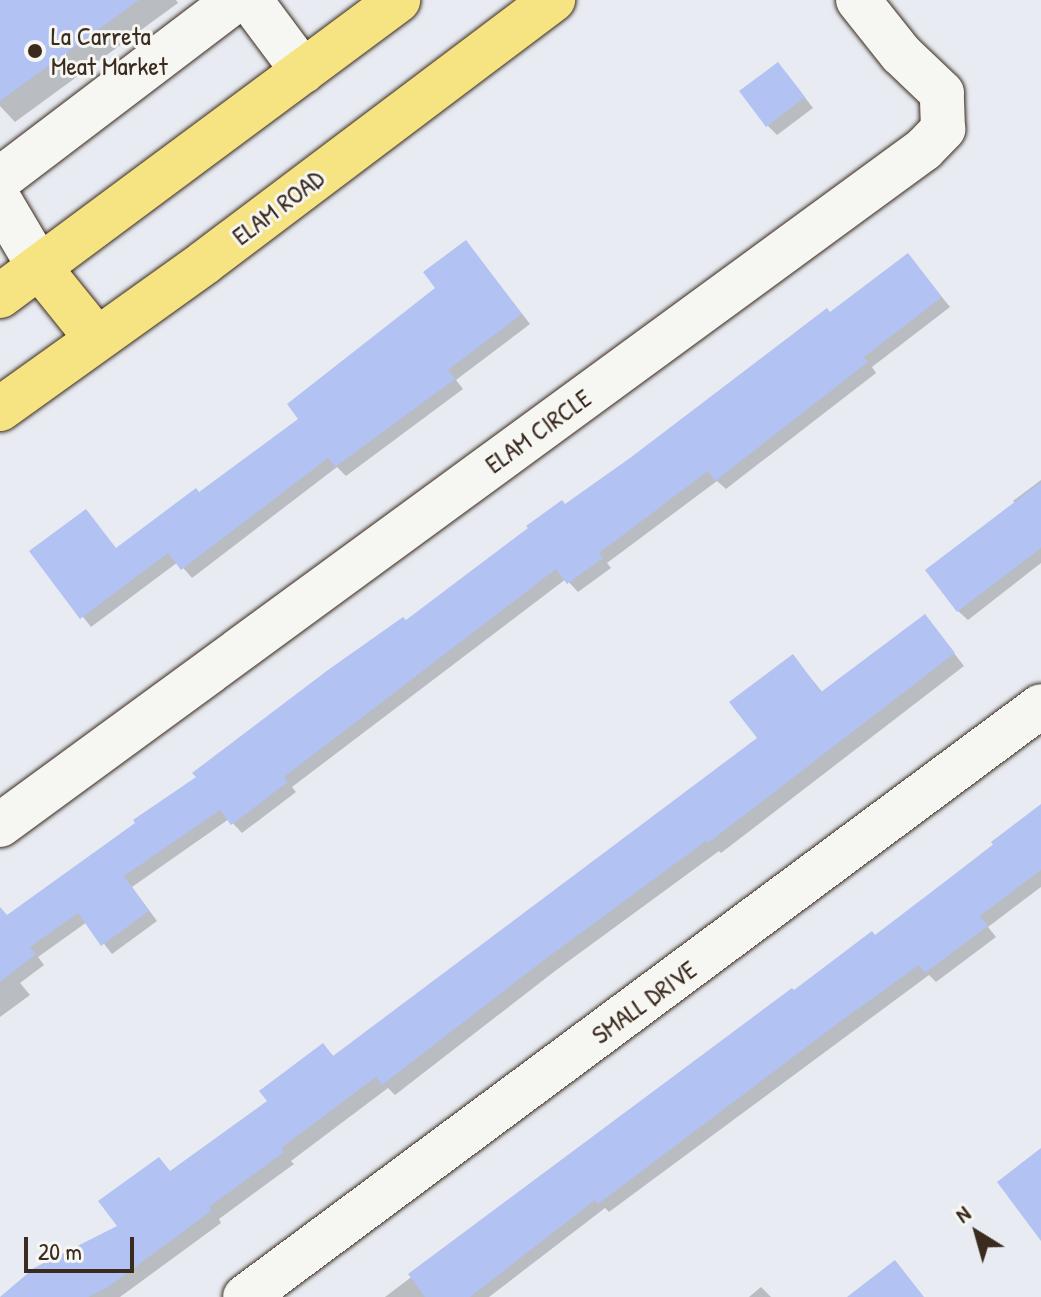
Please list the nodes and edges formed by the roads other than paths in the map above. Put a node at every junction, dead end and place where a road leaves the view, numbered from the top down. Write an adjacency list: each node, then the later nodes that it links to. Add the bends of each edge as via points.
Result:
1 (236, 0): 7 (street)
2 (250, 0): 6 (street)
3 (398, 0): 6 (main road)
4 (553, 0): 11 (main road, ELAM ROAD)
5 (858, 0): 14 (street, ELAM CIRCLE, via 901,54 942,93 943,129 924,149)
6 (303, 71): 9 (main road)
7 (0, 179)
8 (0, 201): 9 (street)
9 (39, 267): 10 (main road); 11 (main road)
10 (0, 296)
11 (97, 339): 12 (main road, ELAM ROAD)
12 (0, 409)
13 (1041, 706): 15 (street, SMALL DRIVE)
14 (0, 825)
15 (245, 1297)

